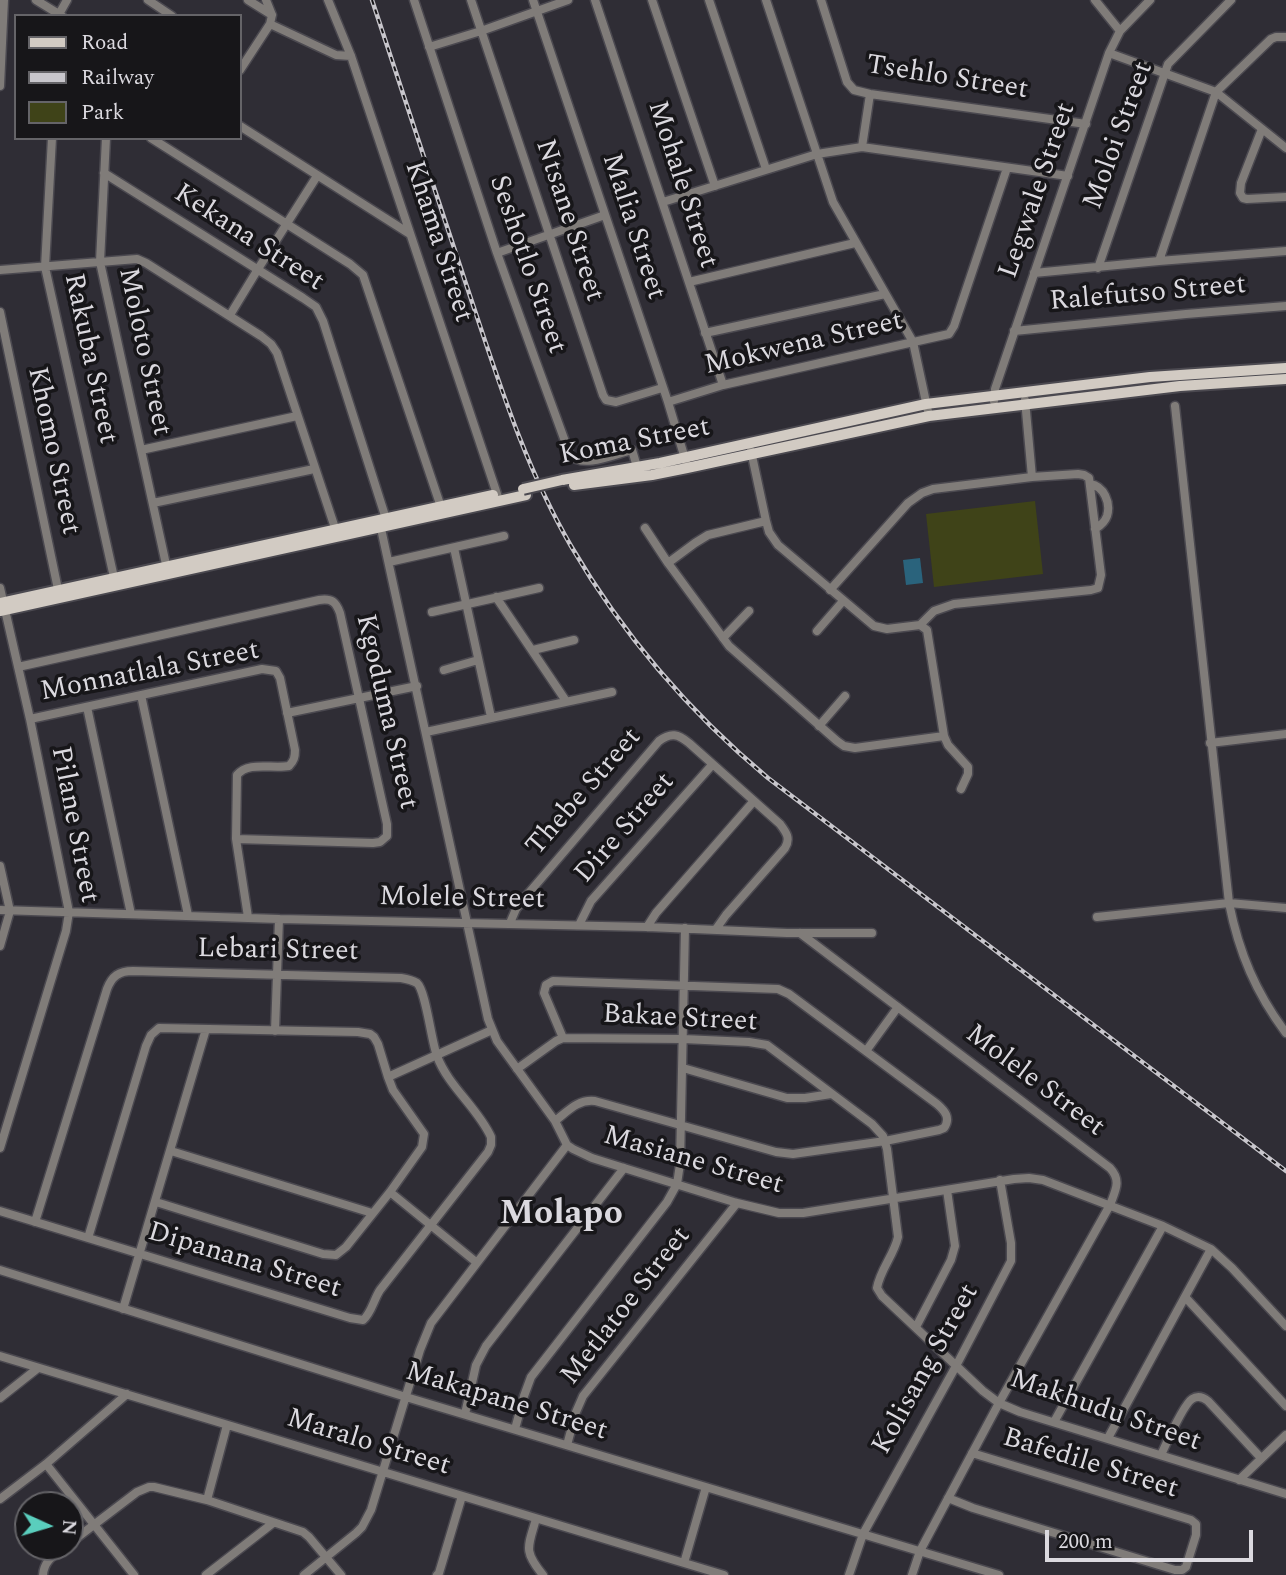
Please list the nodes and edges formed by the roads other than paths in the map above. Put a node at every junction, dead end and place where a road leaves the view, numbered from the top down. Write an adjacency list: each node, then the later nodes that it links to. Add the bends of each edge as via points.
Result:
1 (4, 0): 31 (street)
2 (36, 0): 20 (street)
3 (148, 0): 21 (street)
4 (266, 0): 22 (street)
5 (328, 0): 28 (street, Khama Street)
6 (414, 0): 26 (street, Seshotlo Street)
7 (471, 0): 23 (street, Ntsane Street)
8 (533, 0): 19 (street, Malia Street)
9 (568, 0): 19 (street)
10 (595, 0): 50 (street, Mohale Street)
11 (652, 0): 48 (street)
12 (709, 0): 44 (street)
13 (766, 0): 42 (street)
14 (821, 0): 33 (street, Tsehlo Street, via 847,82 854,90)
15 (1095, 0): 24 (street)
16 (1150, 0): 24 (street, Legwale Street)
17 (1231, 0): 30 (street, Moloi Street, via 1171,60)
18 (254, 1): 22 (street)
19 (537, 10): 23 (street); 51 (street, Malia Street)
20 (58, 14)
21 (170, 14)
22 (271, 19): 28 (street, via 336,55); 29 (street)
23 (481, 31): 26 (street); 54 (street, Ntsane Street)
24 (1119, 31): 27 (street, Legwale Street)
25 (1286, 37): 32 (street, via 1271,39)
26 (429, 47): 57 (street, Seshotlo Street)
27 (1110, 53): 30 (street); 34 (street, Legwale Street)
28 (351, 56): 53 (street, Khama Street)
29 (242, 62)
30 (1165, 73): 32 (street); 61 (street, Moloi Street)
31 (0, 86)
32 (1216, 92): 36 (street); 58 (street)
33 (870, 94): 34 (street, Tsehlo Street); 40 (street)
34 (1086, 124): 47 (street, Legwale Street)
35 (242, 127): 46 (street)
36 (1262, 129): 41 (street); 49 (street, via 1240,195 1247,200)
37 (52, 140): 60 (street, Rakuba Street)
38 (106, 140): 45 (street, Moloto Street)
39 (154, 140): 52 (street)
40 (862, 147): 42 (street); 43 (street)
41 (1286, 148)
42 (817, 154): 44 (street); 55 (street, via 833,202)
43 (1007, 168): 47 (street); 72 (street, Mokwena Street, via 950,333)
44 (766, 169): 48 (street)
45 (104, 173): 59 (street, Moloto Street); 62 (street, Kekana Street)
46 (317, 176): 52 (street); 53 (street)
47 (1068, 176): 64 (street, Legwale Street)
48 (715, 186): 50 (street)
49 (1286, 197)
50 (663, 202): 65 (street, Mohale Street)
51 (604, 215): 54 (street); 76 (street, Malia Street)
52 (287, 224): 62 (street); 94 (street, via 363,275)
53 (410, 234): 92 (street, Khama Street)
54 (549, 234): 57 (street); 76 (street, Ntsane Street, via 604,398 616,402)
55 (855, 243): 65 (street); 66 (street)
56 (1286, 251): 58 (street)
57 (498, 253): 89 (street, Seshotlo Street, via 570,455 585,462 632,450)
58 (1158, 261): 61 (street)
59 (100, 262): 60 (street); 69 (street, via 141,260); 86 (street, Moloto Street)
60 (45, 267): 63 (street); 105 (street, Rakuba Street)
61 (1098, 268): 64 (street)
62 (258, 269): 69 (street); 96 (street, Kekana Street, via 319,312)
63 (0, 270)
64 (1034, 274): 70 (street, Legwale Street)
65 (689, 282): 71 (street, Mohale Street)
66 (885, 294): 71 (street); 72 (street)
67 (1286, 306): 70 (street, Ralefutso Street)
68 (0, 313): 109 (street, Khomo Street)
69 (230, 315): 83 (street, via 274,348)
70 (1014, 331): 79 (street, Legwale Street)
71 (705, 332): 75 (street, Mohale Street)
72 (913, 342): 75 (street, Mokwena Street); 80 (street)
73 (1286, 368): 77 (main road, Koma Street)
74 (1286, 379): 81 (main road, Koma Street)
75 (723, 385): 78 (street, Mokwena Street)
76 (662, 388): 78 (street, Malia Street)
77 (1025, 392): 79 (main road, Koma Street); 81 (street)
78 (668, 402): 87 (street, Malia Street)
79 (994, 402): 80 (main road, Koma Street); 81 (main road, Koma Street); 84 (main road, Koma Street)
80 (926, 404): 84 (street); 85 (main road, Koma Street)
81 (1026, 404): 90 (street)
82 (1175, 406): 138 (street)
83 (297, 416): 86 (street); 88 (street)
84 (929, 416): 85 (main road, Koma Street)
85 (750, 449): 87 (main road, Koma Street); 95 (street)
86 (141, 450): 93 (street, Moloto Street)
87 (686, 463): 89 (main road, Koma Street)
88 (314, 469): 93 (street); 99 (street)
89 (638, 472): 92 (main road, Koma Street)
90 (1032, 477): 91 (street, via 1078,474); 108 (street, via 922,493)
91 (1090, 484): 98 (street); 98 (street, via 1102,488 1107,509 1107,517)
92 (498, 497): 94 (main road, Koma Street)
93 (153, 503): 104 (street, Moloto Street)
94 (442, 510): 96 (main road, Koma Street)
95 (766, 522): 103 (street, via 708,535); 108 (street, via 778,545)
96 (383, 523): 99 (main road, Koma Street); 102 (street, Masiane Street)
97 (645, 528): 103 (street)
98 (1095, 529): 116 (street, via 1101,575 1098,588 954,604 934,611)
99 (337, 533): 104 (main road, Koma Street)
100 (504, 536): 101 (street)
101 (454, 548): 102 (street); 112 (street)
102 (389, 562): 124 (street, Masiane Street)
103 (668, 563): 118 (street)
104 (168, 570): 105 (main road, Koma Street)
105 (115, 582): 109 (main road, Koma Street)
106 (0, 588): 113 (street, Pilane Street)
107 (539, 588): 110 (street)
108 (830, 590): 111 (street)
109 (59, 594): 113 (main road, Koma Street)
110 (496, 597): 112 (street); 120 (street)
111 (843, 601): 116 (street, via 877,628); 117 (street)
112 (466, 604): 115 (street); 121 (street)
113 (2, 607): 122 (street, Pilane Street)
114 (749, 611): 118 (street)
115 (432, 612)
116 (920, 625): 137 (street, via 929,634)
117 (817, 631)
118 (723, 638): 134 (street)
119 (574, 640): 120 (street)
120 (533, 650): 129 (street)
121 (478, 660): 123 (street); 132 (street)
122 (18, 667): 128 (street, Kgoduma Street, via 330,599 340,613); 133 (street, Pilane Street)
123 (444, 670)
124 (417, 686): 128 (street); 135 (street, Masiane Street)
125 (612, 692): 129 (street)
126 (141, 695): 130 (street, Monnatlala Street); 131 (street, Monnatlala Street, via 267,668 278,673); 150 (street)
127 (845, 696): 134 (street)
128 (359, 697): 131 (street); 142 (street, Kgoduma Street, via 387,824 385,838 373,843)
129 (566, 701): 132 (street)
130 (87, 706): 133 (street, Monnatlala Street); 149 (street)
131 (287, 713): 142 (street, Monnatlala Street, via 294,760 285,767 248,767 239,772)
132 (491, 717): 135 (street)
133 (30, 719): 148 (street, Pilane Street)
134 (819, 726): 137 (street, via 849,747)
135 (426, 732): 154 (street, Masiane Street)
136 (1286, 734): 138 (street)
137 (944, 736): 140 (street, via 968,767)
138 (1210, 743): 144 (street)
139 (712, 765): 141 (street); 155 (street, Thebe Street, via 675,734 659,741 520,903); 156 (street, Dire Street, via 592,901)
140 (961, 789)
141 (753, 802): 157 (street); 159 (street, via 779,824 788,842)
142 (236, 839): 151 (street, Monnatlala Street)
143 (0, 866): 147 (street)
144 (1229, 903): 145 (street); 152 (street); 169 (street, via 1253,979)
145 (1286, 908)
146 (0, 910): 147 (street, Molele Street)
147 (10, 911): 148 (street, Molele Street); 162 (street)
148 (69, 912): 149 (street, Molele Street); 182 (street, Pilane Street)
149 (131, 914): 150 (street, Molele Street)
150 (188, 915): 151 (street, Molele Street)
151 (248, 917): 153 (street, Molele Street)
152 (1097, 917)
153 (279, 919): 154 (street, Molele Street); 163 (street)
154 (467, 923): 155 (street, Molele Street); 167 (street, Masiane Street)
155 (509, 923): 156 (street, Molele Street)
156 (579, 925): 157 (street, Molele Street)
157 (647, 927): 158 (street, Molele Street)
158 (685, 928): 159 (street, Molele Street); 164 (street)
159 (716, 929): 160 (street, Molele Street)
160 (800, 933): 161 (street); 165 (street, Molele Street)
161 (872, 933)
162 (0, 946)
163 (277, 975): 168 (street); 173 (street, Lebari Street, via 412,981 422,990); 195 (street, Lebari Street, via 127,971 112,978)
164 (684, 985): 170 (street, via 548,983 544,993); 171 (street); 172 (street, via 783,990)
165 (898, 1007): 172 (street); 192 (street, Molele Street, via 1110,1168 1118,1184)
166 (206, 1029): 168 (street); 183 (street); 198 (street, via 159,1028 148,1039)
167 (492, 1030): 173 (street); 175 (street, Masiane Street)
168 (275, 1031): 176 (street, via 370,1034 378,1044)
169 (1286, 1033)
170 (563, 1038): 171 (street, Bakae Street); 175 (street, Bakae Street)
171 (683, 1039): 174 (street); 177 (street, Bakae Street, via 767,1045)
172 (866, 1051): 180 (street, via 947,1116 946,1125 939,1130)
173 (436, 1054): 176 (street); 196 (street, Lebari Street, via 492,1142)
174 (683, 1068): 177 (street, via 787,1098); 179 (street)
175 (517, 1069): 178 (street, Masiane Street)
176 (387, 1077): 188 (street, via 424,1138)
177 (831, 1094): 180 (street, Bakae Street, via 879,1130)
178 (555, 1121): 179 (street, via 588,1100); 181 (street, Masiane Street)
179 (681, 1124): 180 (street, via 784,1154); 186 (street)
180 (885, 1141): 189 (street)
181 (567, 1144): 184 (street, Masiane Street); 201 (street)
182 (0, 1148)
183 (171, 1150): 190 (street); 194 (street)
184 (624, 1168): 186 (street, Masiane Street); 215 (street, via 486,1346 476,1365)
185 (1000, 1180): 187 (street, Masiane Street); 192 (street, Masiane Street, via 1043,1180); 208 (street, Kolisang Street, via 1011,1261)
186 (677, 1184): 191 (street, Masiane Street); 218 (street, via 531,1377)
187 (947, 1190): 189 (street, Masiane Street); 206 (street, via 954,1252)
188 (390, 1192): 194 (street); 196 (street)
189 (893, 1198): 191 (street, Masiane Street, via 790,1214); 206 (street, Makhudu Street, via 898,1237 877,1288)
190 (156, 1202): 194 (street, via 330,1255 341,1252); 200 (street)
191 (737, 1203): 221 (street, Metlatoe Street, via 583,1396)
192 (1110, 1205): 197 (street, Masiane Street); 213 (street)
193 (0, 1211): 195 (street, Dipanana Street)
194 (372, 1213)
195 (35, 1222): 198 (street, Dipanana Street)
196 (432, 1226): 200 (street, Dipanana Street, via 380,1290 363,1320); 201 (street)
197 (1163, 1226): 199 (street, Masiane Street); 216 (street)
198 (88, 1238): 200 (street, Dipanana Street)
199 (1211, 1249): 203 (street); 205 (street, Masiane Street)
200 (139, 1254): 204 (street)
201 (476, 1262): 211 (street, via 431,1323)
202 (0, 1270): 204 (street, Makapane Street)
203 (1186, 1298): 214 (street); 220 (street)
204 (123, 1309): 211 (street, Makapane Street)
205 (1286, 1326)
206 (916, 1327): 208 (street, Makhudu Street)
207 (0, 1356): 209 (street, Maralo Street)
208 (956, 1366): 213 (street, Makhudu Street); 238 (street, Kolisang Street)
209 (38, 1368): 210 (street, Maralo Street); 212 (street)
210 (127, 1394): 217 (street, Maralo Street); 225 (street)
211 (406, 1397): 215 (street, Makapane Street); 226 (street)
212 (0, 1398)
213 (999, 1403): 216 (street, Makhudu Street); 222 (street)
214 (1286, 1406)
215 (465, 1414): 218 (street, Makapane Street)
216 (1054, 1422): 220 (street, Makhudu Street)
217 (227, 1425): 226 (street, Maralo Street); 233 (street)
218 (515, 1429): 221 (street, Makapane Street)
219 (1286, 1435): 224 (street)
220 (1108, 1438): 223 (street, Makhudu Street)
221 (567, 1445): 228 (street, Makapane Street)
222 (972, 1453): 231 (street); 231 (street, Bafedile Street, via 1194,1522 1188,1563 1178,1571)
223 (1161, 1455): 224 (street, via 1186,1406 1197,1397 1208,1401); 227 (street, Makhudu Street)
224 (1261, 1458): 227 (street)
225 (46, 1464): 232 (street); 236 (street)
226 (383, 1472): 230 (street, Maralo Street); 240 (street, via 362,1527)
227 (1239, 1480): 229 (street, Makhudu Street)
228 (706, 1487): 238 (street, Makapane Street); 241 (street)
229 (1286, 1494)
230 (462, 1496): 234 (street, Maralo Street); 243 (street)
231 (948, 1498): 239 (street)
232 (0, 1499)
233 (207, 1500): 235 (street); 236 (street, via 149,1487)
234 (536, 1519): 241 (street, Maralo Street); 248 (street, via 528,1553)
235 (273, 1523): 240 (street, via 303,1532); 245 (street)
236 (94, 1525): 237 (street); 244 (street)
237 (84, 1532)
238 (863, 1534): 239 (street, Makapane Street); 250 (street, Kolisang Street)
239 (920, 1550): 242 (street, Makapane Street); 251 (street)
240 (327, 1558): 246 (street); 247 (street)
241 (684, 1563): 249 (street, Maralo Street)
242 (976, 1572): 252 (street, Makapane Street)
243 (439, 1574)
244 (134, 1575)
245 (206, 1575)
246 (304, 1575)
247 (341, 1575)
248 (543, 1575)
249 (724, 1575)
250 (849, 1575)
251 (912, 1575)
252 (999, 1575)

